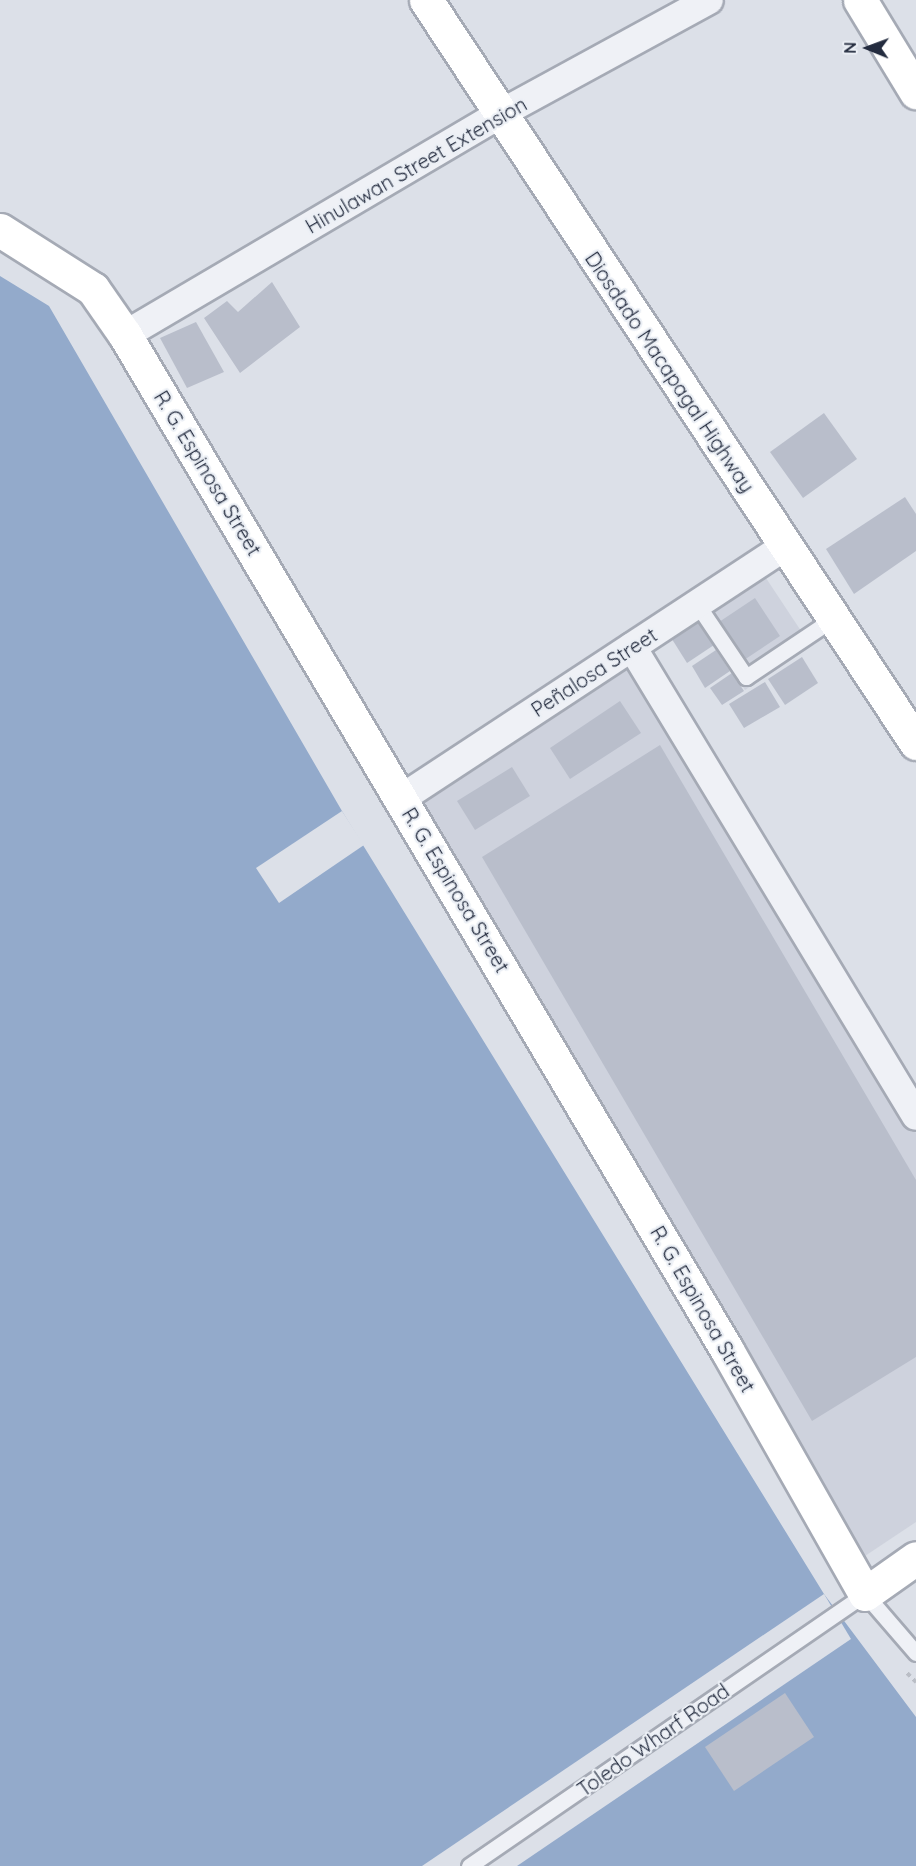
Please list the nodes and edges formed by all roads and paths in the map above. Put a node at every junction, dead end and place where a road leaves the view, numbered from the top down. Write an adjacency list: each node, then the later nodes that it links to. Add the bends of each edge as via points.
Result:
1 (426, 0): 5 (main road, Diosdado Macapagal Highway)
2 (709, 0): 5 (street, Hinulawan Street Extension)
3 (860, 0): 4 (main road)
4 (916, 92)
5 (498, 115): 7 (street, Hinulawan Street Extension); 8 (main road, Diosdado Macapagal Highway)
6 (0, 230): 7 (main road, R. G. Espinosa Street, via 93,289)
7 (125, 335): 13 (main road, R. G. Espinosa Street)
8 (786, 546): 9 (street, Peñalosa Street); 10 (main road, Diosdado Macapagal Highway)
9 (697, 604): 10 (lane, via 746,677); 11 (street, Peñalosa Street)
10 (834, 618): 12 (main road, Diosdado Macapagal Highway)
11 (632, 647): 13 (street, Peñalosa Street); 14 (street)
12 (916, 743)
13 (402, 798): 16 (main road, R. G. Espinosa Street)
14 (916, 1116)
15 (916, 1558): 16 (main road)
16 (865, 1594): 17 (lane); 18 (lane, Toledo Wharf Road)
17 (916, 1653)
18 (469, 1866)

